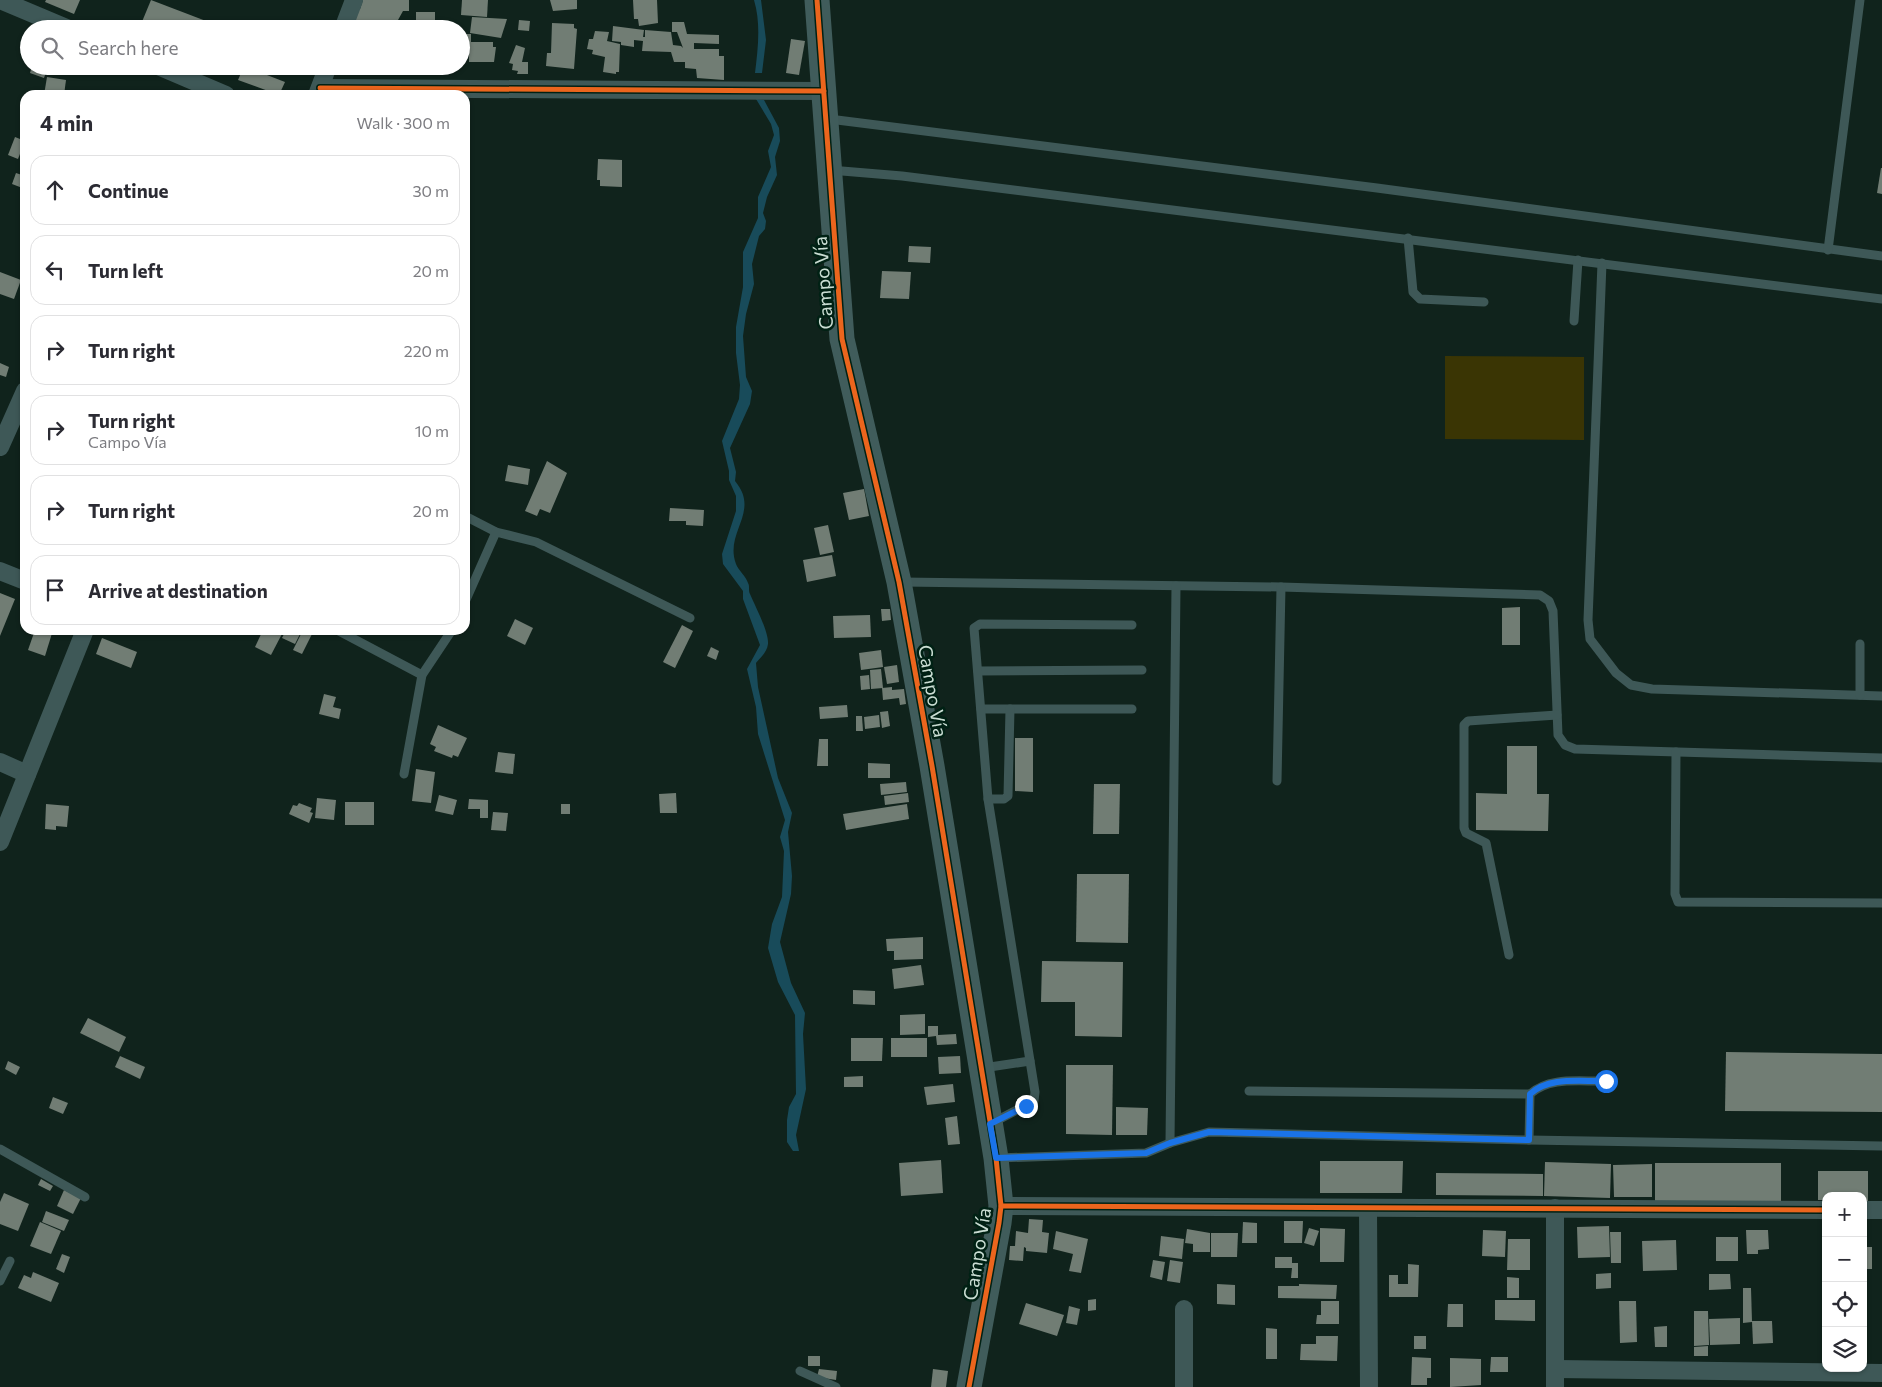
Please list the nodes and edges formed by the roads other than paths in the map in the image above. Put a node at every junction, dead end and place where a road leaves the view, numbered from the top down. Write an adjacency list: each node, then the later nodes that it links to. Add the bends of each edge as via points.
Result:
1 (0, 0): 5 (street)
2 (354, 0): 6 (street)
3 (817, 0): 11 (street, Campo Vía)
4 (1860, 0): 16 (lane)
5 (48, 20)
6 (346, 20)
7 (179, 75): 9 (street)
8 (325, 75): 10 (street)
9 (214, 90)
10 (319, 90)
11 (824, 91): 12 (street); 13 (street, Campo Vía)
12 (470, 92)
13 (826, 118): 14 (street, Campo Vía); 16 (lane, via 1377,188)
14 (830, 170): 15 (lane); 29 (street, Campo Vía, via 842,338)
15 (1408, 238): 18 (lane); 21 (lane, via 1413,292 1420,299)
16 (1828, 250): 17 (lane)
17 (1882, 256)
18 (1578, 260): 19 (lane); 22 (lane)
19 (1602, 263): 20 (lane); 42 (lane, via 1588,620 1590,639 1616,674 1631,685 1652,689)
20 (1882, 299)
21 (1484, 302)
22 (1574, 321)
23 (20, 402): 24 (street)
24 (0, 447)
25 (470, 519): 26 (lane)
26 (496, 532): 32 (lane); 33 (lane, via 536,542)
27 (0, 570): 28 (street)
28 (20, 579)
29 (898, 582): 30 (lane); 59 (street, Campo Vía, via 932,766)
30 (1176, 586): 31 (lane); 65 (lane)
31 (1281, 587): 47 (lane, via 1540,595 1549,601 1553,611); 53 (lane)
32 (470, 591)
33 (690, 618)
34 (1132, 625): 40 (lane, via 980,624 974,628)
35 (82, 635): 51 (street)
36 (346, 635): 41 (lane)
37 (449, 635): 41 (lane)
38 (1860, 644): 42 (lane)
39 (1142, 670): 40 (lane)
40 (978, 671): 44 (lane)
41 (422, 675): 52 (lane)
42 (1860, 695): 43 (lane)
43 (1882, 696)
44 (980, 709): 45 (lane); 54 (lane)
45 (1010, 709): 46 (lane); 54 (lane, via 1008,796)
46 (1132, 709)
47 (1557, 715): 48 (lane, via 1558,735 1564,745 1575,750); 57 (lane, via 1468,721 1464,725 1464,828 1466,833 1486,843)
48 (1676, 752): 49 (lane); 56 (lane, via 1675,894 1678,902)
49 (1882, 758)
50 (0, 762): 51 (street)
51 (27, 774): 55 (street)
52 (404, 774)
53 (1277, 781)
54 (988, 799): 58 (lane)
55 (0, 842)
56 (1882, 903)
57 (1509, 955)
58 (1030, 1061): 59 (lane); 63 (lane, via 1036,1092 1034,1101)
59 (981, 1069): 63 (street, Campo Vía)
60 (1606, 1081): 62 (lane, via 1549,1082)
61 (1249, 1091): 62 (lane)
62 (1530, 1094): 64 (lane)
63 (990, 1124): 68 (street, Campo Vía)
64 (1529, 1140): 65 (lane, via 1209,1132); 66 (lane)
65 (1170, 1143): 68 (lane, via 1146,1153)
66 (1882, 1146)
67 (0, 1149): 69 (lane)
68 (996, 1158): 70 (street, Campo Vía)
69 (85, 1197)
70 (1001, 1206): 71 (street); 83 (street, Campo Vía)
71 (1368, 1208): 72 (street); 85 (street)
72 (1555, 1208): 73 (street); 79 (street)
73 (1822, 1210)
74 (1867, 1210): 75 (street)
75 (1882, 1210)
76 (10, 1261): 77 (lane)
77 (0, 1281)
78 (1184, 1309): 84 (street)
79 (1556, 1369): 81 (street); 86 (street)
80 (800, 1371): 82 (lane)
81 (1882, 1373)
82 (836, 1387)
83 (969, 1387)
84 (1184, 1387)
85 (1369, 1387)
86 (1555, 1387)

